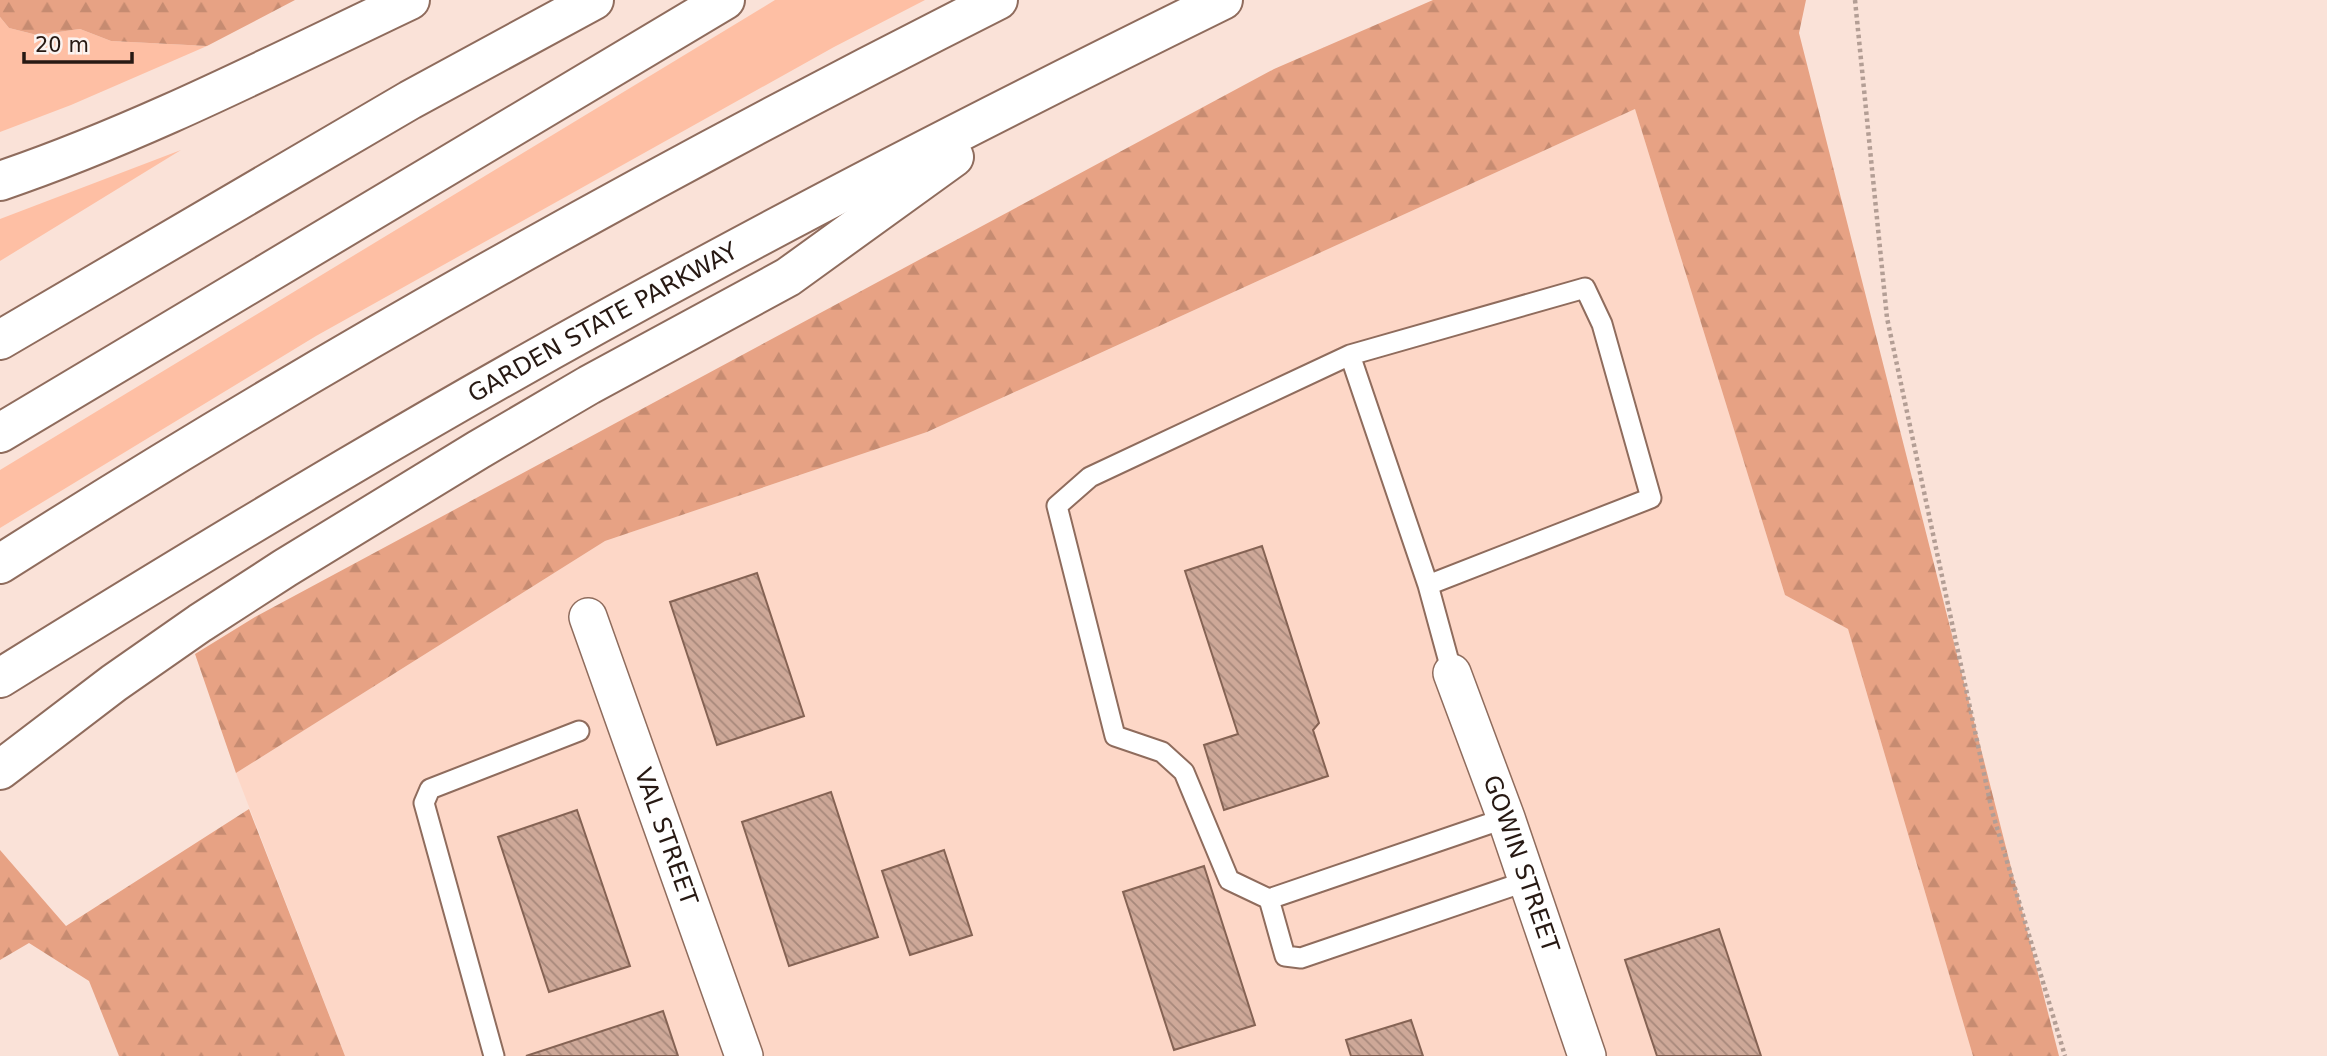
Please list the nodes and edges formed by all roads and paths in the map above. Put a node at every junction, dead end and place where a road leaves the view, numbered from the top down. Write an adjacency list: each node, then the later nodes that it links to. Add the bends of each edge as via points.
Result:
1 (410, 0): 10 (highway, via 160,118)
2 (566, 0): 9 (highway)
3 (594, 0): 9 (highway)
4 (725, 0): 13 (highway)
5 (998, 0): 14 (highway, via 592,214 303,380)
6 (1223, 0): 8 (highway, GARDEN STATE PARKWAY)
7 (1855, 0): 27 (path, via 1887,318 1992,811)
8 (1057, 83): 18 (highway, GARDEN STATE PARKWAY, via 697,270 417,427); 20 (highway, via 788,276 500,437 285,568 114,684)
9 (410, 100): 11 (highway)
10 (0, 181)
11 (0, 340)
12 (1350, 355): 15 (lane); 15 (lane, via 1585,288 1602,324 1651,498); 23 (lane, via 1090,477 1057,506 1115,736 1162,752 1184,772 1229,880)
13 (0, 433)
14 (0, 564)
15 (1428, 585): 17 (lane)
16 (588, 617): 25 (street, VAL STREET)
17 (1452, 673): 21 (street, GOWIN STREET)
18 (0, 678)
19 (579, 731): 24 (lane, via 430,789 424,803)
20 (0, 771)
21 (1506, 818): 22 (street, GOWIN STREET); 23 (lane)
22 (1527, 881): 23 (lane, via 1301,958 1285,956); 26 (street, GOWIN STREET)
23 (1269, 899)
24 (494, 1056)
25 (744, 1056)
26 (1587, 1056)
27 (2065, 1056)

